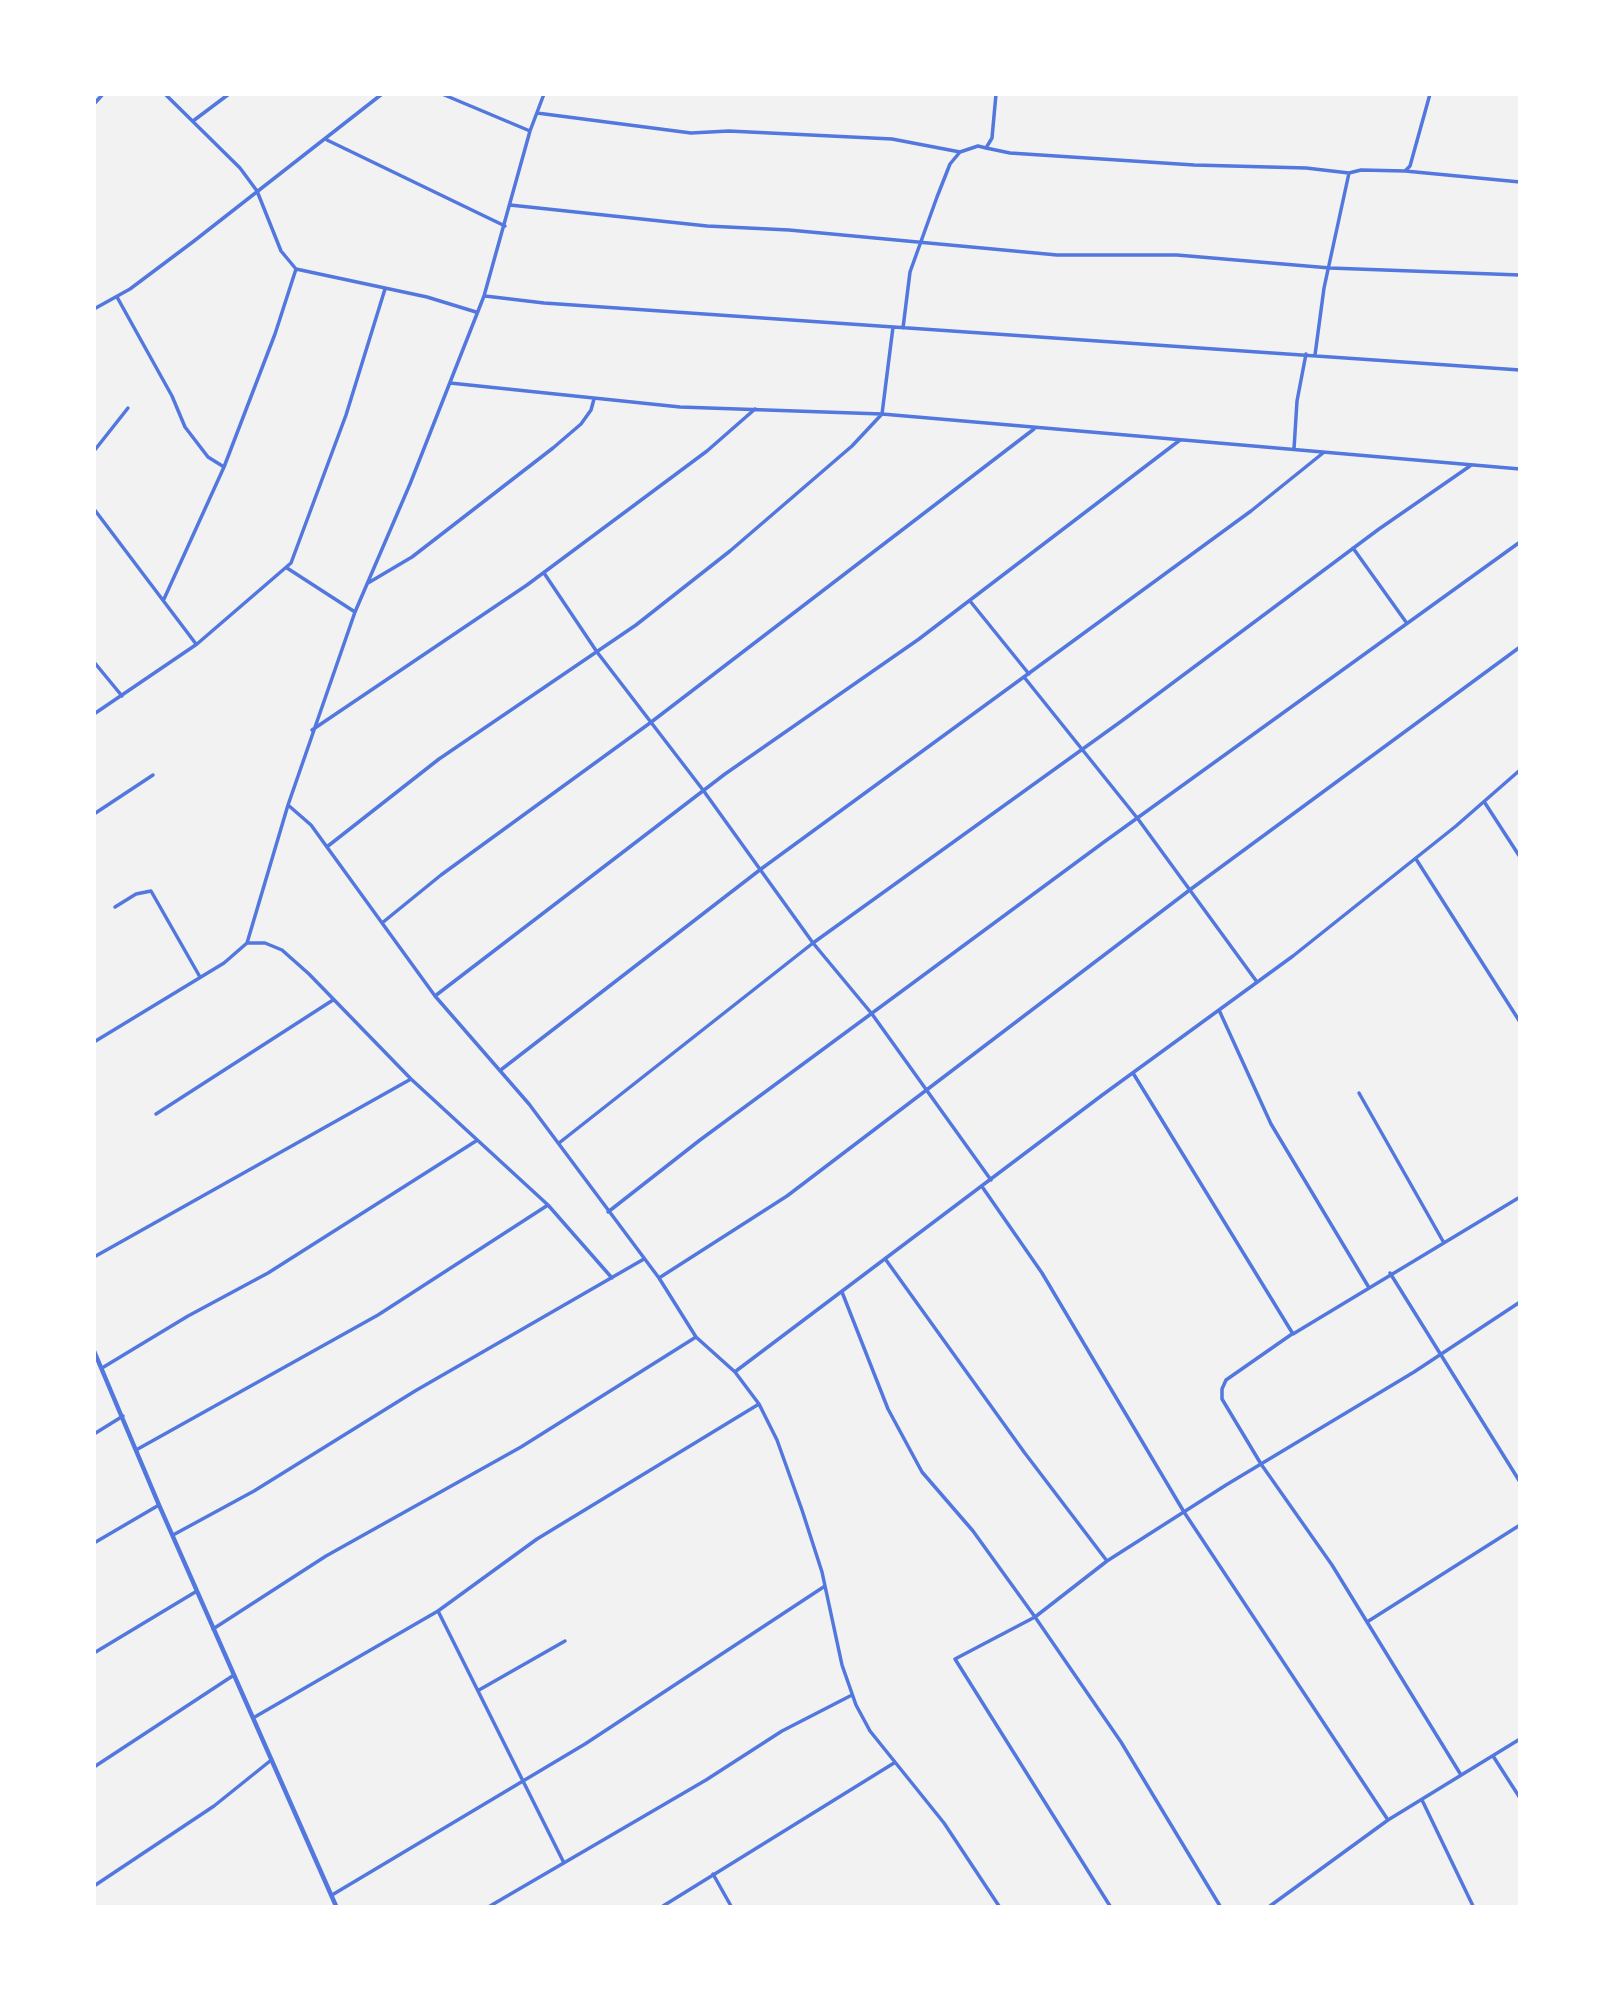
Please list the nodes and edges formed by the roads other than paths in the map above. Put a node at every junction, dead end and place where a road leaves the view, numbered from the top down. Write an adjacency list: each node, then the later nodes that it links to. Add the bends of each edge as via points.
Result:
1 (103, 94): 9 (street)
2 (165, 94): 11 (street)
3 (229, 94): 11 (street)
4 (382, 94): 13 (street)
5 (442, 94): 12 (street)
6 (544, 94): 10 (street)
7 (996, 94): 14 (street, via 994,127)
8 (1430, 94): 16 (street, via 1418,146)
9 (94, 104)
10 (537, 113): 12 (street); 15 (street, via 691,133 892,139)
11 (193, 121): 19 (street, via 240,167)
12 (530, 131): 20 (street)
13 (327, 139): 19 (street); 21 (street)
14 (985, 148): 15 (street); 17 (street)
15 (960, 152): 22 (street, via 950,164)
16 (1405, 172): 17 (street); 18 (street)
17 (1349, 173): 23 (street)
18 (1520, 182)
19 (257, 191): 24 (street, via 281,251); 28 (street)
20 (510, 205): 21 (street); 22 (street)
21 (505, 226): 27 (street)
22 (920, 244): 23 (street, via 1056,256 1177,255); 32 (street, via 910,272)
23 (1330, 268): 25 (street); 34 (street)
24 (296, 269): 26 (street); 47 (street)
25 (1520, 275)
26 (386, 289): 30 (street); 52 (street, via 346,415)
27 (484, 296): 30 (street); 31 (street)
28 (117, 297): 29 (street); 47 (street, via 185,426 208,457)
29 (94, 309)
30 (476, 312): 36 (street)
31 (893, 327): 32 (street); 40 (street)
32 (902, 328): 33 (street)
33 (1306, 354): 34 (street); 43 (street)
34 (1314, 355): 35 (street)
35 (1520, 370)
36 (450, 383): 37 (street); 54 (street)
37 (594, 399): 39 (street); 54 (street, via 581,424 553,448 412,556)
38 (128, 408): 44 (street)
39 (755, 409): 40 (street); 53 (street, via 707,451)
40 (883, 414): 41 (street); 61 (street, via 730,551)
41 (1034, 429): 42 (street); 67 (street)
42 (1182, 439): 43 (street); 56 (street)
43 (1294, 450): 45 (street)
44 (94, 451)
45 (1324, 453): 46 (street); 63 (street)
46 (1469, 466): 48 (street); 51 (street)
47 (224, 467): 55 (street)
48 (1520, 468)
49 (94, 509): 55 (street)
50 (1520, 542): 58 (street)
51 (1353, 548): 58 (street); 69 (street)
52 (288, 568): 57 (street); 59 (street)
53 (544, 573): 61 (street); 68 (street)
54 (367, 583): 57 (street)
55 (164, 599): 59 (street)
56 (970, 601): 63 (street); 72 (street)
57 (355, 612): 68 (street)
58 (1406, 622): 76 (street)
59 (197, 644): 65 (street)
60 (1520, 647): 81 (street)
61 (597, 652): 67 (street); 77 (street, via 439,759)
62 (94, 662): 65 (street)
63 (1029, 674): 64 (street)
64 (1024, 677): 69 (street); 80 (street)
65 (122, 696): 66 (street)
66 (94, 713)
67 (650, 723): 72 (street); 83 (street)
68 (312, 730): 74 (street)
69 (1082, 750): 76 (street); 85 (street)
70 (1520, 770): 73 (street)
71 (153, 775): 75 (street)
72 (703, 790): 80 (street); 88 (street)
73 (1484, 802): 78 (street); 79 (street)
74 (288, 805): 77 (street); 84 (street)
75 (94, 814)
76 (1138, 819): 81 (street); 91 (street)
77 (328, 846): 83 (street)
78 (1520, 857)
79 (1416, 859): 87 (street); 92 (street)
80 (761, 869): 85 (street); 94 (street)
81 (1191, 889): 87 (street); 97 (street)
82 (115, 906): 86 (street, via 151,891)
83 (382, 923): 88 (street)
84 (247, 943): 86 (street); 89 (street, via 265,943 282,950)
85 (813, 943): 91 (street); 101 (street)
86 (200, 977): 93 (street)
87 (1257, 982): 90 (street)
88 (435, 996): 94 (street)
89 (333, 1000): 96 (street); 99 (street)
90 (1219, 1010): 95 (street); 114 (street, via 1271,1124)
91 (872, 1014): 97 (street); 106 (street)
92 (1520, 1022)
93 (94, 1042)
94 (502, 1069): 101 (street)
95 (1133, 1073): 102 (street); 117 (street)
96 (411, 1079): 100 (street); 108 (street)
97 (927, 1091): 102 (street); 113 (street, via 787,1196)
98 (1359, 1093): 107 (street)
99 (156, 1114)
100 (476, 1141): 105 (street); 121 (street, via 268,1273)
101 (559, 1143): 106 (street)
102 (991, 1180): 103 (street)
103 (983, 1188): 110 (street); 130 (street, via 1042,1273)
104 (1520, 1197): 107 (street)
105 (548, 1205): 112 (street); 126 (street, via 378,1315)
106 (608, 1212): 109 (street)
107 (1444, 1243): 111 (street)
108 (94, 1257)
109 (645, 1259): 112 (street); 113 (street)
110 (886, 1260): 115 (street); 134 (street)
111 (1390, 1273): 114 (street); 120 (street)
112 (612, 1278): 132 (street)
113 (659, 1278): 118 (street)
114 (1368, 1286): 117 (street)
115 (842, 1292): 122 (street); 138 (street, via 888,1409 922,1472 973,1531)
116 (1520, 1302): 120 (street)
117 (1293, 1334): 127 (street, via 1226,1380 1222,1388 1222,1399)
118 (696, 1337): 122 (street); 140 (street, via 521,1447 326,1556)
119 (94, 1351): 121 (street)
120 (1438, 1356): 127 (street); 128 (street)
121 (102, 1368): 124 (street)
122 (735, 1372): 123 (street)
123 (759, 1404): 135 (street, via 777,1440); 137 (street, via 537,1539)
124 (123, 1416): 125 (street); 126 (street)
125 (94, 1434)
126 (136, 1450): 129 (street)
127 (1261, 1464): 130 (street); 139 (street)
128 (1520, 1482)
129 (159, 1505): 132 (street); 133 (street)
130 (1184, 1512): 134 (street); 156 (street)
131 (1520, 1525): 139 (street)
132 (173, 1535): 136 (street)
133 (94, 1543)
134 (1107, 1561): 138 (street)
135 (825, 1586): 145 (street); 153 (street)
136 (199, 1590): 140 (street); 142 (street)
137 (438, 1611): 144 (street); 146 (street)
138 (1035, 1617): 166 (street, via 954,1661); 167 (street, via 1121,1742)
139 (1367, 1622): 152 (street)
140 (213, 1629): 143 (street)
141 (565, 1642): 144 (street)
142 (94, 1653)
143 (234, 1675): 146 (street); 151 (street)
144 (479, 1690): 153 (street)
145 (852, 1695): 150 (street, via 870,1731); 157 (street, via 782,1731)
146 (252, 1718): 149 (street)
147 (1520, 1739): 148 (street)
148 (1493, 1756): 152 (street); 154 (street)
149 (271, 1761): 159 (street); 160 (street)
150 (894, 1763): 158 (street); 165 (street, via 944,1824)
151 (94, 1767)
152 (1461, 1775): 155 (street)
153 (524, 1780): 157 (street); 160 (street)
154 (1520, 1798)
155 (1422, 1800): 156 (street); 169 (street)
156 (1388, 1820): 168 (street)
157 (564, 1863): 162 (street)
158 (713, 1874): 163 (street); 164 (street)
159 (94, 1886)
160 (331, 1895): 161 (street)
161 (337, 1906)
162 (490, 1906)
163 (663, 1906)
164 (732, 1906)
165 (999, 1906)
166 (1110, 1906)
167 (1220, 1906)
168 (1270, 1906)
169 (1473, 1906)

